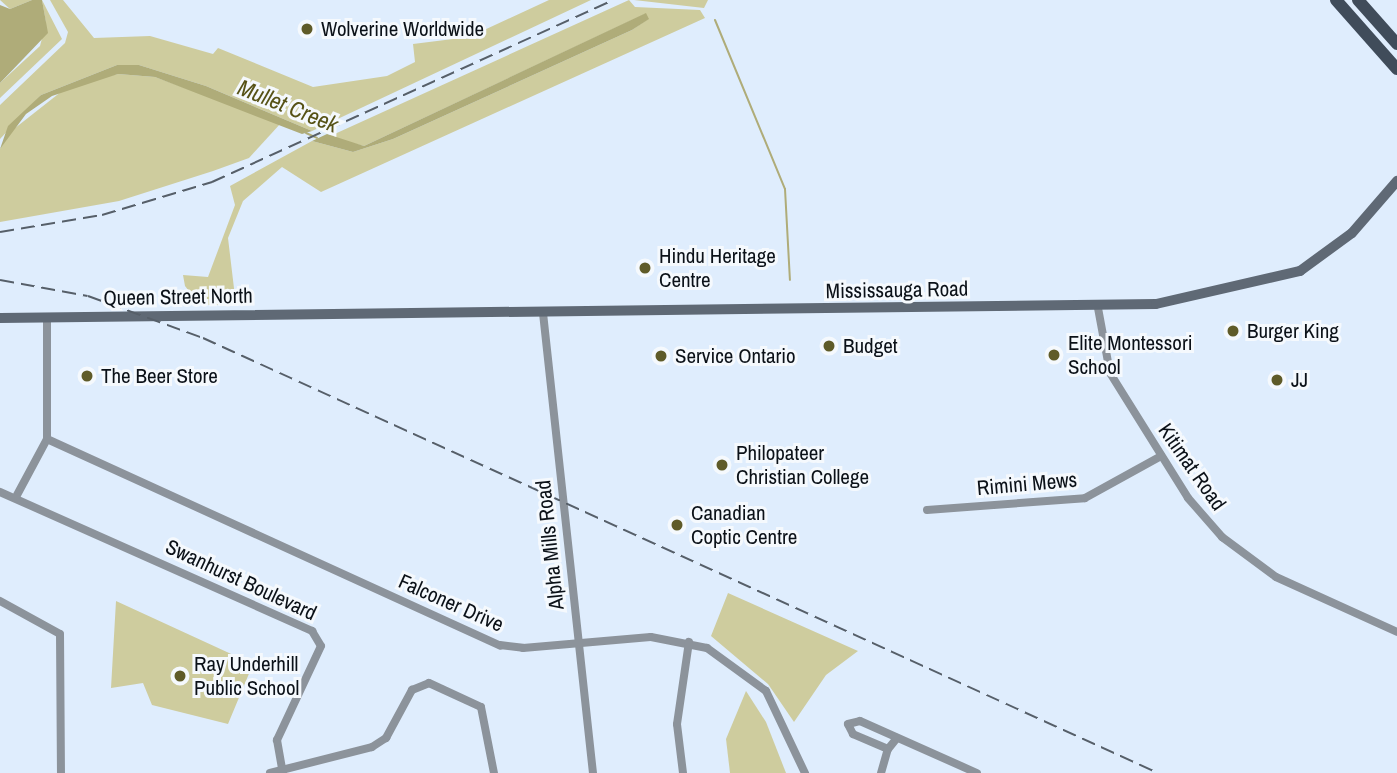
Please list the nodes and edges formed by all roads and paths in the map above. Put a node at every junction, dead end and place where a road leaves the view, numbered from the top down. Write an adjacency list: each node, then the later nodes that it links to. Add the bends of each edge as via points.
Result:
1 (1336, 0): 4 (main road)
2 (1358, 0): 3 (main road)
3 (1397, 44)
4 (1397, 69)
5 (1397, 181): 6 (main road, Mississauga Road, via 1352,233 1300,271 1184,300)
6 (1098, 308): 7 (main road, Mississauga Road); 12 (street, Kitimat Road, via 1110,373)
7 (543, 313): 8 (main road, Mississauga Road); 19 (street, Alpha Mills Road)
8 (356, 314): 10 (main road, Queen Street North)
9 (0, 318): 10 (main road, Queen Street North)
10 (47, 318): 11 (street)
11 (47, 439): 14 (street); 19 (street, Falconer Drive, via 500,645)
12 (1161, 456): 15 (street, Rimini Mews, via 1085,498); 17 (street, Kitimat Road, via 1188,498 1243,555)
13 (0, 492): 14 (street)
14 (17, 495): 22 (street, Swanhurst Boulevard, via 319,638 277,740)
15 (927, 510)
16 (0, 601): 23 (street, via 60,634)
17 (1397, 632)
18 (690, 642): 19 (street, Falconer Drive, via 651,637); 27 (street, via 677,724); 28 (street, Falconer Drive, via 728,659 766,691)
19 (578, 643): 26 (street, Alpha Mills Road)
20 (897, 738): 21 (street); 21 (street, via 860,721 848,724 853,734); 30 (street)
21 (888, 748): 29 (street)
22 (282, 771): 24 (street); 25 (street, via 372,747 386,738 412,690 429,683 481,708)
23 (61, 773)
24 (270, 773)
25 (494, 773)
26 (593, 773)
27 (683, 773)
28 (805, 773)
29 (881, 773)
30 (977, 773)

